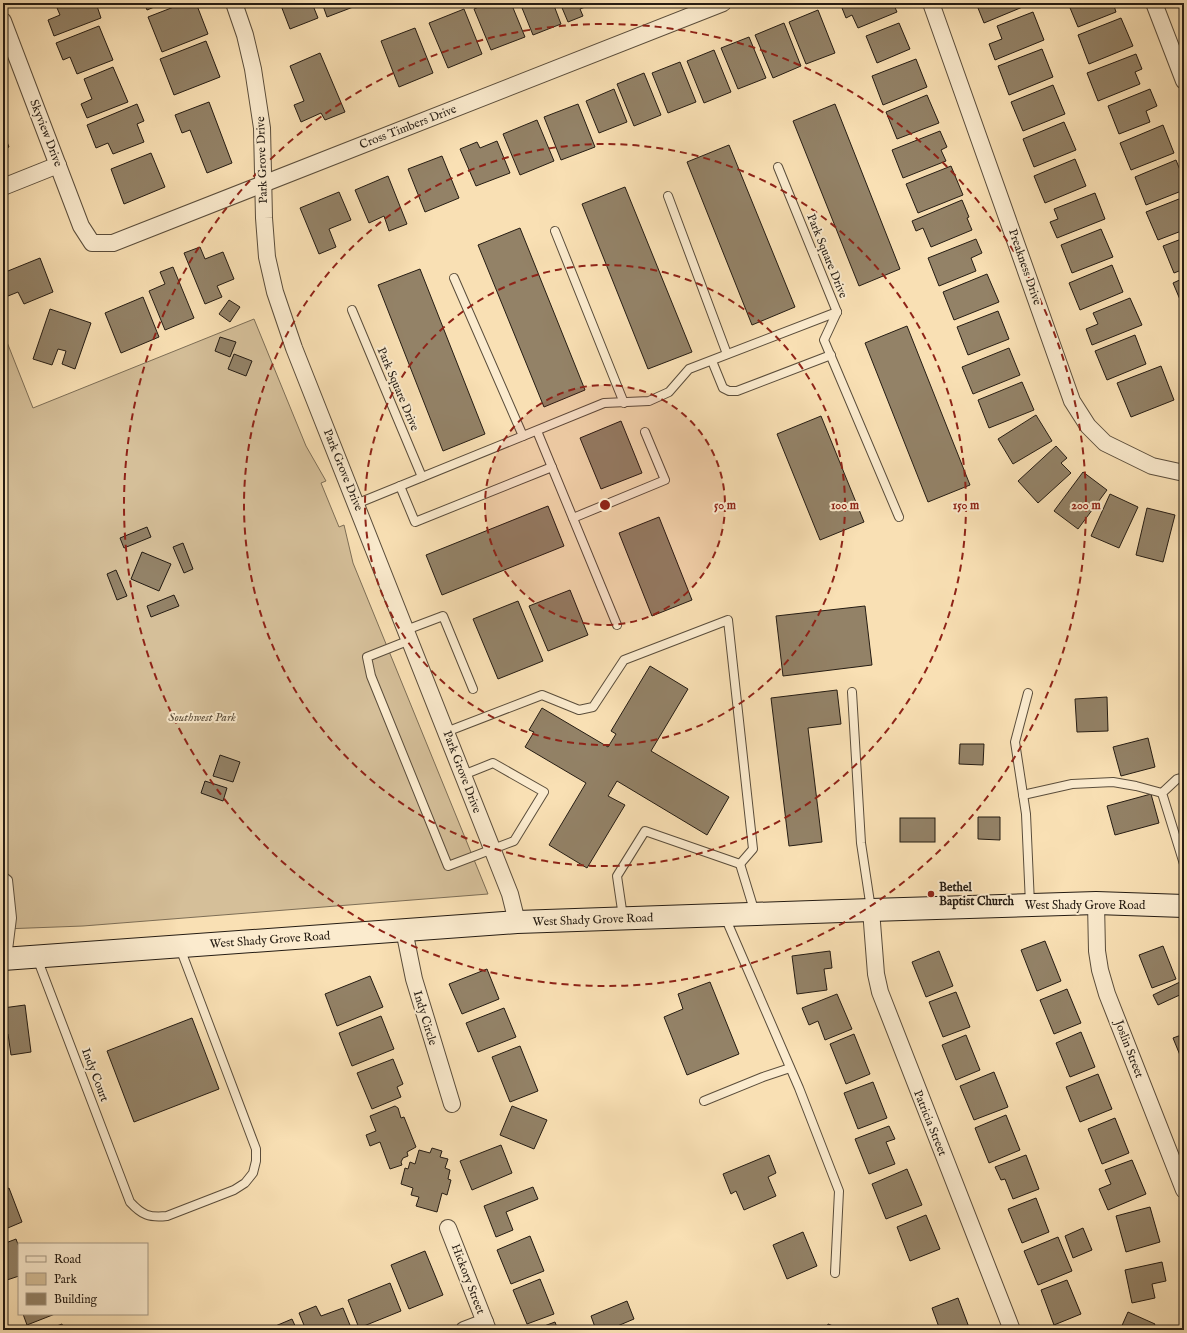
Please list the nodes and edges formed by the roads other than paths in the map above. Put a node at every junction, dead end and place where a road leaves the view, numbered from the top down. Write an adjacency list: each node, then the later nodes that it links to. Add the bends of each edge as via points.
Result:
1 (234, 3): 9 (street, Park Grove Drive, via 253,69 262,128)
2 (723, 3): 9 (street, Cross Timbers Drive)
3 (931, 3): 25 (street, Preakness Drive, via 1072,401 1088,426 1105,443 1152,466)
4 (1154, 3): 6 (street)
5 (3, 22): 7 (street, Skyview Drive)
6 (1184, 81)
7 (58, 165): 10 (street); 13 (street, Skyview Drive, via 81,226)
8 (778, 168): 16 (lane, Park Square Drive)
9 (264, 184): 13 (street, Cross Timbers Drive, via 113,242); 28 (street, Park Grove Drive, via 267,257 274,292)
10 (3, 187)
11 (668, 196): 17 (lane)
12 (555, 231): 20 (lane)
13 (92, 243)
14 (454, 278): 23 (lane)
15 (352, 310): 26 (lane, Park Square Drive)
16 (837, 312): 17 (lane, Park Square Drive); 18 (lane, via 824,340)
17 (727, 354): 19 (lane, Park Square Drive)
18 (831, 355): 19 (lane, via 737,391 723,388); 29 (lane)
19 (712, 360): 20 (lane, Park Square Drive, via 689,369 669,392 649,401)
20 (624, 403): 21 (lane, Park Square Drive, via 604,404)
21 (537, 431): 23 (lane, Park Square Drive); 24 (lane)
22 (645, 432): 30 (lane, via 665,480)
23 (523, 436): 26 (lane, Park Square Drive)
24 (552, 467): 27 (lane, via 415,522); 30 (lane)
25 (1184, 473)
26 (422, 477): 27 (lane, Park Square Drive)
27 (400, 486): 28 (lane, Park Square Drive)
28 (356, 504): 32 (street, Park Grove Drive)
29 (899, 517)
30 (573, 518): 31 (lane)
31 (617, 625)
32 (408, 635): 33 (lane, via 443,616); 36 (street, Park Grove Drive); 41 (lane, via 367,657 371,676 448,866)
33 (473, 689)
34 (852, 692): 48 (lane, via 861,843)
35 (1028, 692): 40 (lane, via 1015,742)
36 (446, 732): 37 (street, Park Grove Drive); 42 (lane, via 542,695 579,710 593,707 624,660 728,620 753,849)
37 (463, 775): 41 (street, Park Grove Drive); 41 (lane, via 493,764 544,792 514,841)
38 (1184, 777): 39 (lane, via 1177,779)
39 (1162, 793): 40 (lane, via 1113,782 1072,784); 43 (lane)
40 (1023, 795): 46 (lane)
41 (492, 848): 52 (street, Park Grove Drive, via 510,894)
42 (740, 864): 49 (lane); 51 (lane, via 645,831 617,876)
43 (1184, 864)
44 (3, 876): 55 (lane, via 8,880 12,918)
45 (1096, 904): 46 (main road, West Shady Grove Road); 47 (main road, West Shady Grove Road); 60 (street, Joslin Street, via 1097,951 1107,994)
46 (1030, 905): 48 (main road, West Shady Grove Road)
47 (1184, 906)
48 (871, 910): 49 (main road, West Shady Grove Road); 65 (street, Patricia Street, via 876,974 880,992)
49 (755, 914): 50 (main road, West Shady Grove Road)
50 (724, 915): 51 (main road, West Shady Grove Road); 57 (lane)
51 (623, 918): 52 (main road, West Shady Grove Road)
52 (517, 922): 53 (main road, West Shady Grove Road)
53 (404, 930): 54 (main road, West Shady Grove Road); 59 (street, Indy Circle, via 414,979)
54 (179, 947): 56 (main road, West Shady Grove Road); 56 (lane, Indy Court, via 256,1149 256,1161 253,1173 245,1183 234,1190 166,1216 156,1217 137,1210 130,1202)
55 (4, 956): 56 (main road, West Shady Grove Road)
56 (37, 957)
57 (790, 1068): 58 (lane); 62 (lane, via 839,1191)
58 (704, 1101)
59 (452, 1104)
60 (1184, 1190)
61 (448, 1228): 63 (street, Hickory Street)
62 (835, 1273)
63 (486, 1326): 64 (street)
64 (464, 1330)
65 (1012, 1330)

